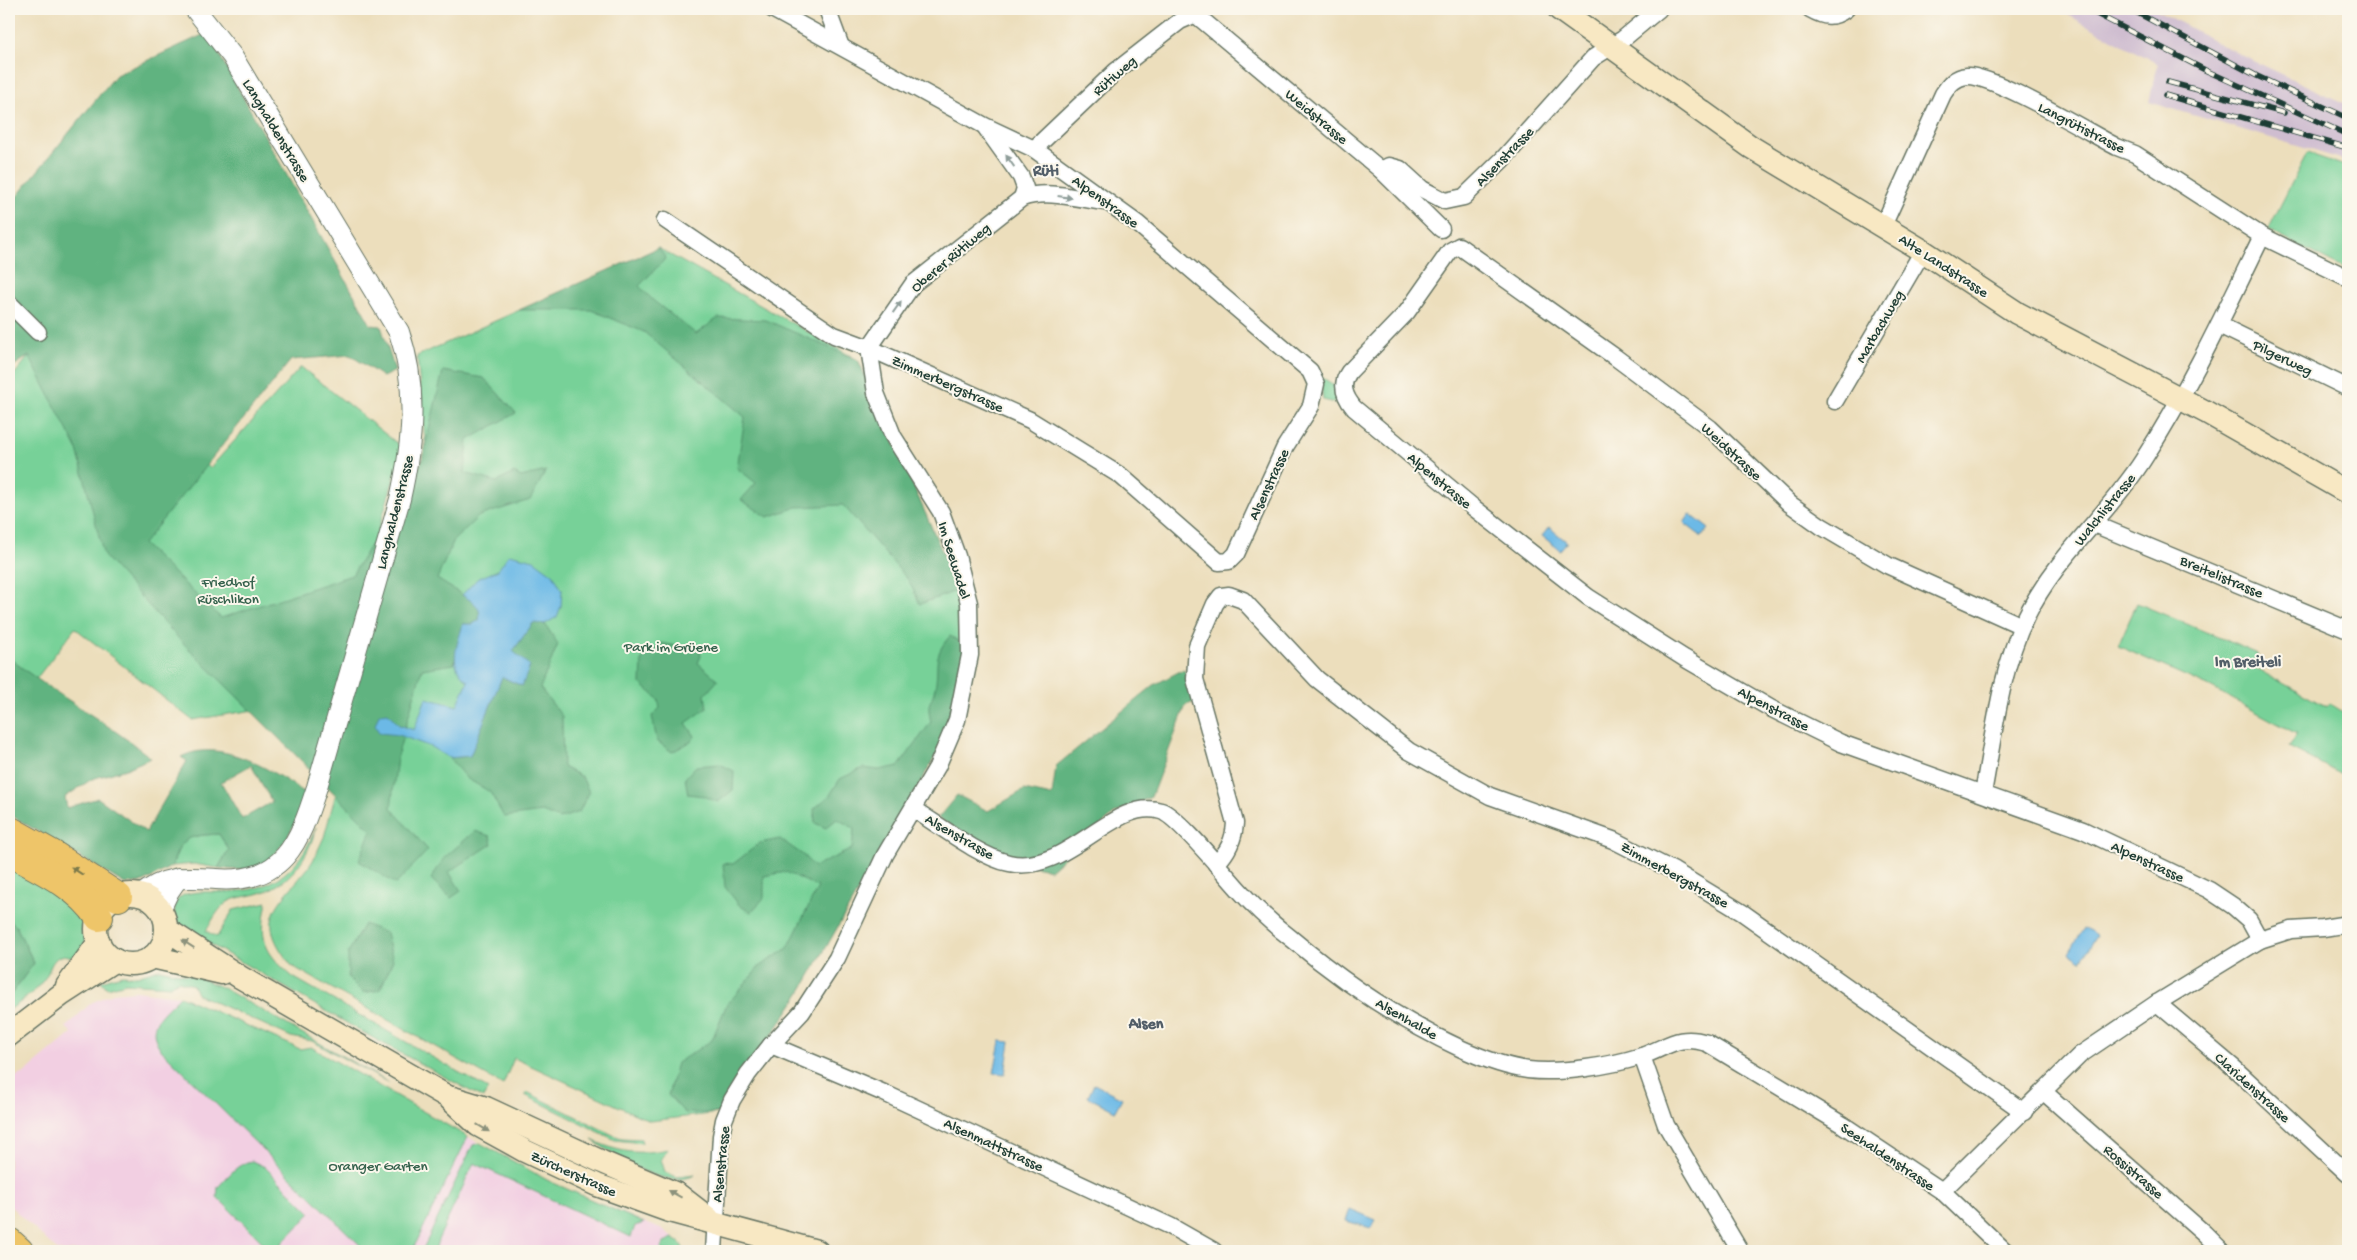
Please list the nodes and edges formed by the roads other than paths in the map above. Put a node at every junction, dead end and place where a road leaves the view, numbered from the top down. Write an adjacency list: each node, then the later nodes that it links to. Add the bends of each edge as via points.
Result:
1 (195, 9): 41 (street, Langhaldenstrasse, via 232,56 399,332 408,358 411,420 409,459 400,499 317,787 296,842 286,856 258,876 242,880)
2 (772, 9): 9 (street, Alpenstrasse)
3 (827, 9): 9 (street)
4 (1559, 9): 10 (main road, Alte Landstrasse)
5 (1659, 9): 10 (street)
6 (1810, 9): 7 (street, via 1827,17 1837,16)
7 (1846, 9)
8 (1195, 10): 12 (street, Rütiweg, via 1116,71); 13 (street, Weidstrasse)
9 (840, 44): 11 (street, Alpenstrasse)
10 (1610, 46): 13 (street, Alsenstrasse, via 1593,58 1502,160 1464,197 1445,202 1422,189 1400,170 1389,166); 17 (main road, Alte Landstrasse, via 1751,147)
11 (985, 126): 12 (street, Alpenstrasse); 14 (street, one-way to 11, via 1025,188 1021,177)
12 (1034, 150): 15 (street, Alpenstrasse)
13 (1381, 170): 18 (street, Weidstrasse)
14 (1022, 198): 15 (street, Oberer Rütiweg, one-way to 15, via 1046,194); 25 (street, Oberer Rütiweg, one-way to 14, via 912,284)
15 (1110, 203): 26 (street, Alpenstrasse)
16 (665, 220): 25 (street, Zimmerbergstrasse, via 834,335)
17 (1882, 226): 19 (street, Langrütistrasse, via 1943,94 1953,81 1967,76 2003,87 2135,154); 20 (main road, Alte Landstrasse)
18 (1441, 229)
19 (2262, 236): 21 (street, Langrütistrasse); 23 (street, Walchlistrasse)
20 (1923, 251): 29 (main road, Alte Landstrasse, via 2017,313); 30 (street, Marbachweg)
21 (2344, 276)
22 (9, 303): 24 (street)
23 (2218, 325): 28 (street, Pilgerweg); 29 (street, Walchlistrasse)
24 (38, 332)
25 (869, 348): 33 (street, Zimmerbergstrasse, via 1030,420 1121,476); 37 (street, Im Seewadel, via 876,393 893,436 940,512 957,556 969,603 970,655 957,720 937,767)
26 (1310, 371): 33 (street, Alsenstrasse, via 1316,384 1311,406 1285,447 1236,554 1228,561)
27 (1343, 383): 34 (street, Weidstrasse, via 1407,312 1450,251 1460,246 1710,428 1790,504 1821,526 1886,565); 36 (street, Alpenstrasse, via 1345,396 1354,408 1588,597 1770,708 1841,743)
28 (2348, 388)
29 (2180, 400): 31 (main road, Alte Landstrasse); 32 (street, Walchlistrasse, via 2143,460)
30 (1836, 401)
31 (2348, 493)
32 (2094, 524): 34 (street, Walchlistrasse, via 2047,581); 35 (street, Breitelistrasse)
33 (1220, 562)
34 (2022, 626): 36 (street, Walchlistrasse, via 2008,665)
35 (2348, 630)
36 (1983, 793): 46 (street, Alpenstrasse, via 2083,830 2209,890 2249,920)
37 (913, 809): 40 (street, Alsenstrasse, via 986,854 1009,863 1029,864 1052,858 1129,812 1150,808 1164,811); 53 (street, Alsenstrasse, via 885,855 827,974 802,1012)
38 (9, 830): 42 (highway, one-way to 38)
39 (9, 852): 45 (highway, via 76,891 86,901)
40 (1216, 864): 54 (street, Alsenhalde, via 1292,940 1342,978 1392,1011 1462,1049 1528,1070 1595,1066); 56 (street, Zimmerbergstrasse, via 1231,843 1235,824 1195,679 1197,646 1215,604 1221,596 1229,595 1243,600 1317,679 1409,751 1490,796 1612,840 1674,870 1743,913)
41 (178, 878): 42 (street, Langhaldenstrasse); 43 (street, via 169,891)
42 (129, 896): 43 (main road, via 155,903); 45 (main road, via 106,905)
43 (163, 919): 47 (main road, via 164,941); 49 (main road, Zürcherstrasse, one-way to 43)
44 (2348, 924): 46 (street, Seehaldenstrasse, via 2291,930)
45 (99, 930): 48 (main road, via 103,949); 50 (main road)
46 (2260, 940): 51 (street, Seehaldenstrasse)
47 (152, 957): 48 (main road, via 138,963); 49 (main road, Zürcherstrasse)
48 (115, 960): 50 (main road)
49 (240, 977): 59 (main road, Zürcherstrasse, via 448,1097 478,1125 525,1151 597,1185 669,1211)
50 (61, 995): 52 (main road)
51 (2157, 1003): 55 (street, Seehaldenstrasse, via 2080,1056); 57 (street, Claridenstrasse, via 2234,1068)
52 (9, 1035)
53 (771, 1045): 59 (street, Alsenstrasse, via 748,1074 724,1120); 64 (street, Alsenmattstrasse, via 884,1093 1152,1218)
54 (1642, 1056): 58 (street, Seehaldenstrasse, via 1675,1041 1707,1042 1843,1125); 65 (street, via 1666,1124)
55 (2044, 1092): 56 (street, Seehaldenstrasse); 67 (street, Rossistrasse)
56 (2024, 1112): 58 (street, Seehaldenstrasse)
57 (2348, 1174)
58 (1942, 1191): 66 (street)
59 (715, 1223): 62 (street, Alsenstrasse); 63 (main road, Zürcherstrasse)
60 (9, 1242): 61 (highway)
61 (19, 1251)
62 (714, 1251)
63 (818, 1251)
64 (1214, 1251)
65 (1740, 1251)
66 (2005, 1251)
67 (2222, 1251)

